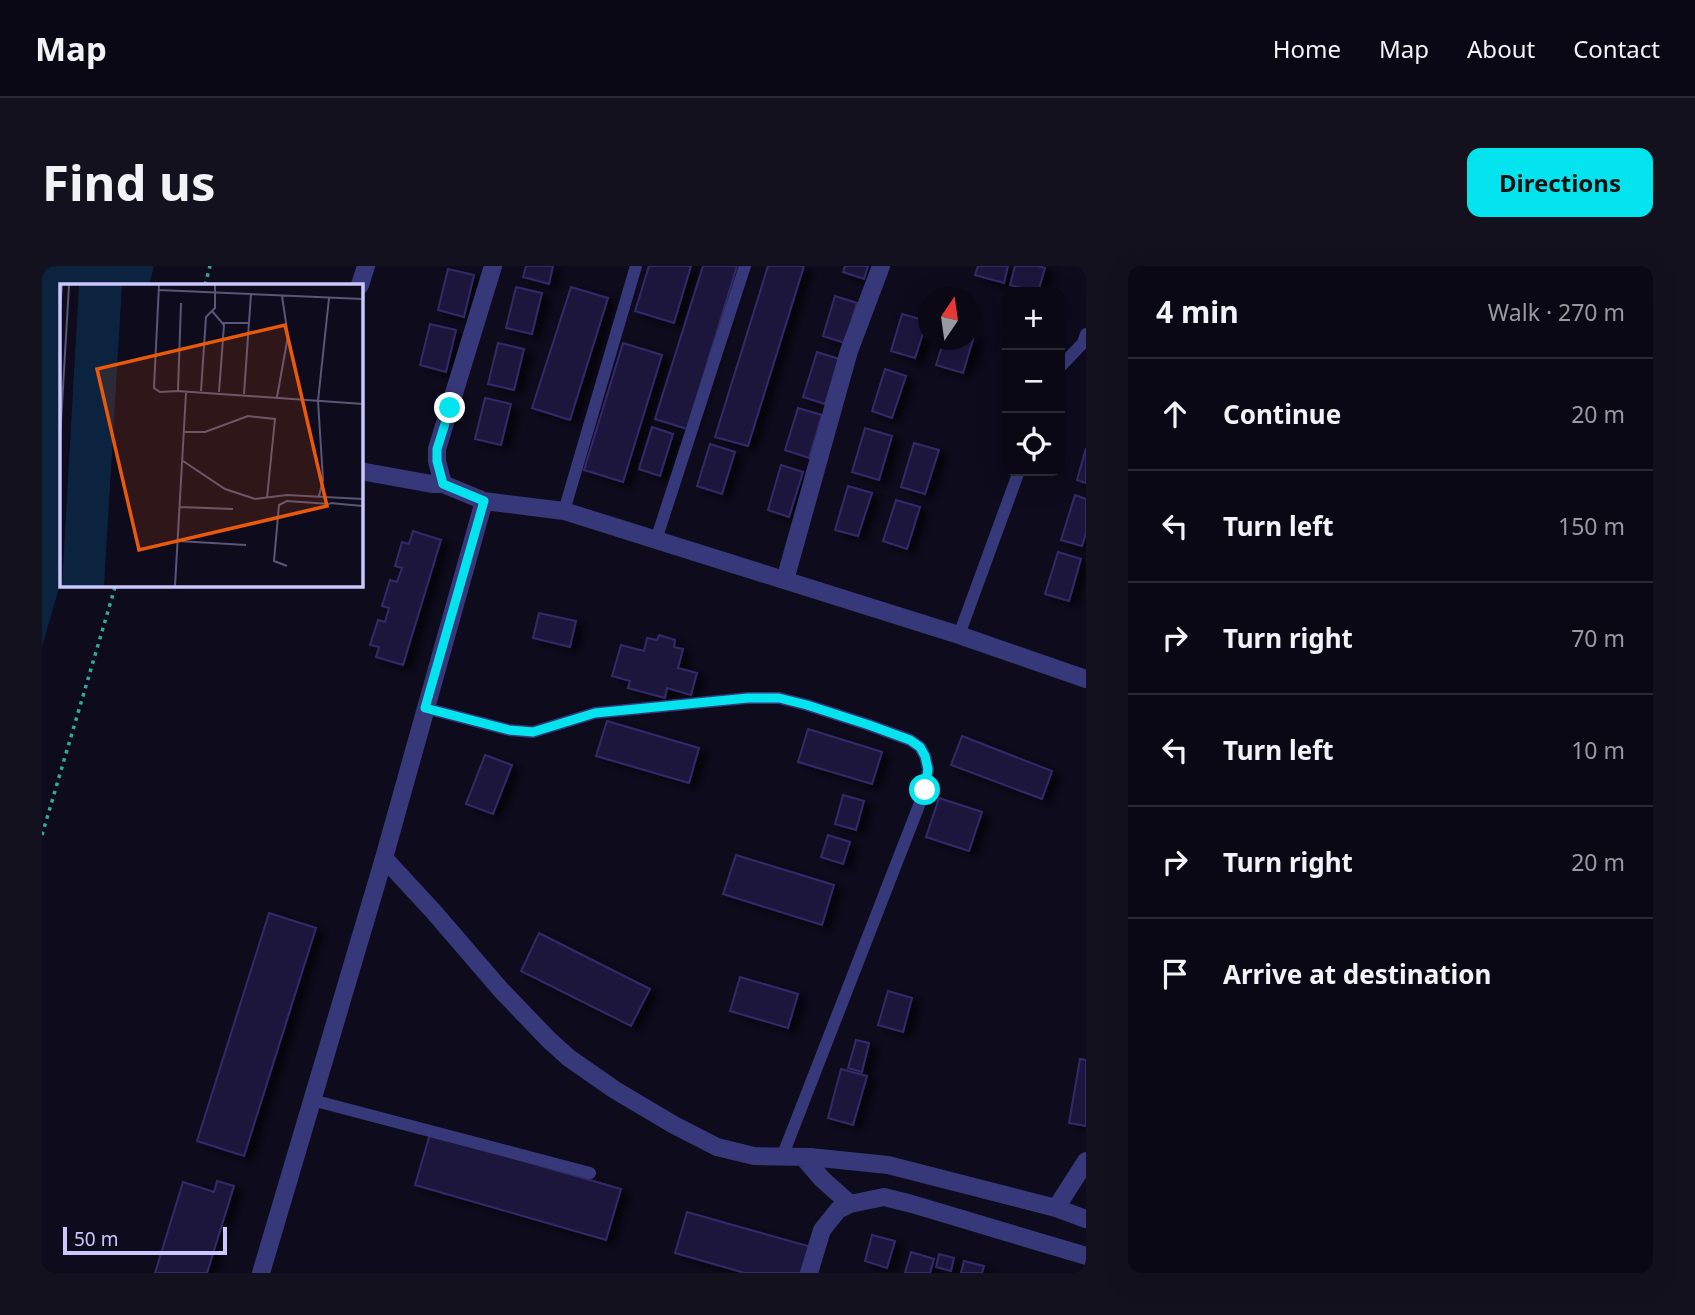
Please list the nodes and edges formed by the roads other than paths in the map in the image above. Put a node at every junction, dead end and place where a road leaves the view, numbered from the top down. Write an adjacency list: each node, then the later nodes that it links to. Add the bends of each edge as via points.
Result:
1 (366, 266): 6 (street)
2 (493, 266): 11 (street, via 437,449)
3 (636, 266): 13 (lane)
4 (745, 266): 14 (lane)
5 (881, 266): 15 (street, via 849,351)
6 (360, 284)
7 (1086, 334): 8 (lane)
8 (1065, 362)
9 (362, 471): 11 (street)
10 (1017, 476): 16 (lane)
11 (443, 484): 12 (street)
12 (484, 501): 13 (street); 18 (street)
13 (564, 511): 14 (street)
14 (656, 540): 15 (street)
15 (785, 580): 16 (street)
16 (959, 635): 17 (street)
17 (1086, 679)
18 (425, 708): 19 (street); 21 (lane, via 533,732 595,713 779,698 894,733 920,747 928,769 925,790)
19 (384, 858): 20 (street); 21 (street, via 501,990 569,1058 627,1097 717,1147)
20 (312, 1100): 24 (lane); 29 (street)
21 (782, 1157): 22 (street)
22 (803, 1157): 25 (street); 26 (street, via 888,1165)
23 (1086, 1161): 26 (street)
24 (590, 1172)
25 (850, 1204): 28 (street, via 884,1198); 30 (street, via 838,1210 822,1230)
26 (1056, 1208): 27 (street)
27 (1086, 1219)
28 (1086, 1256)
29 (261, 1273)
30 (809, 1273)

